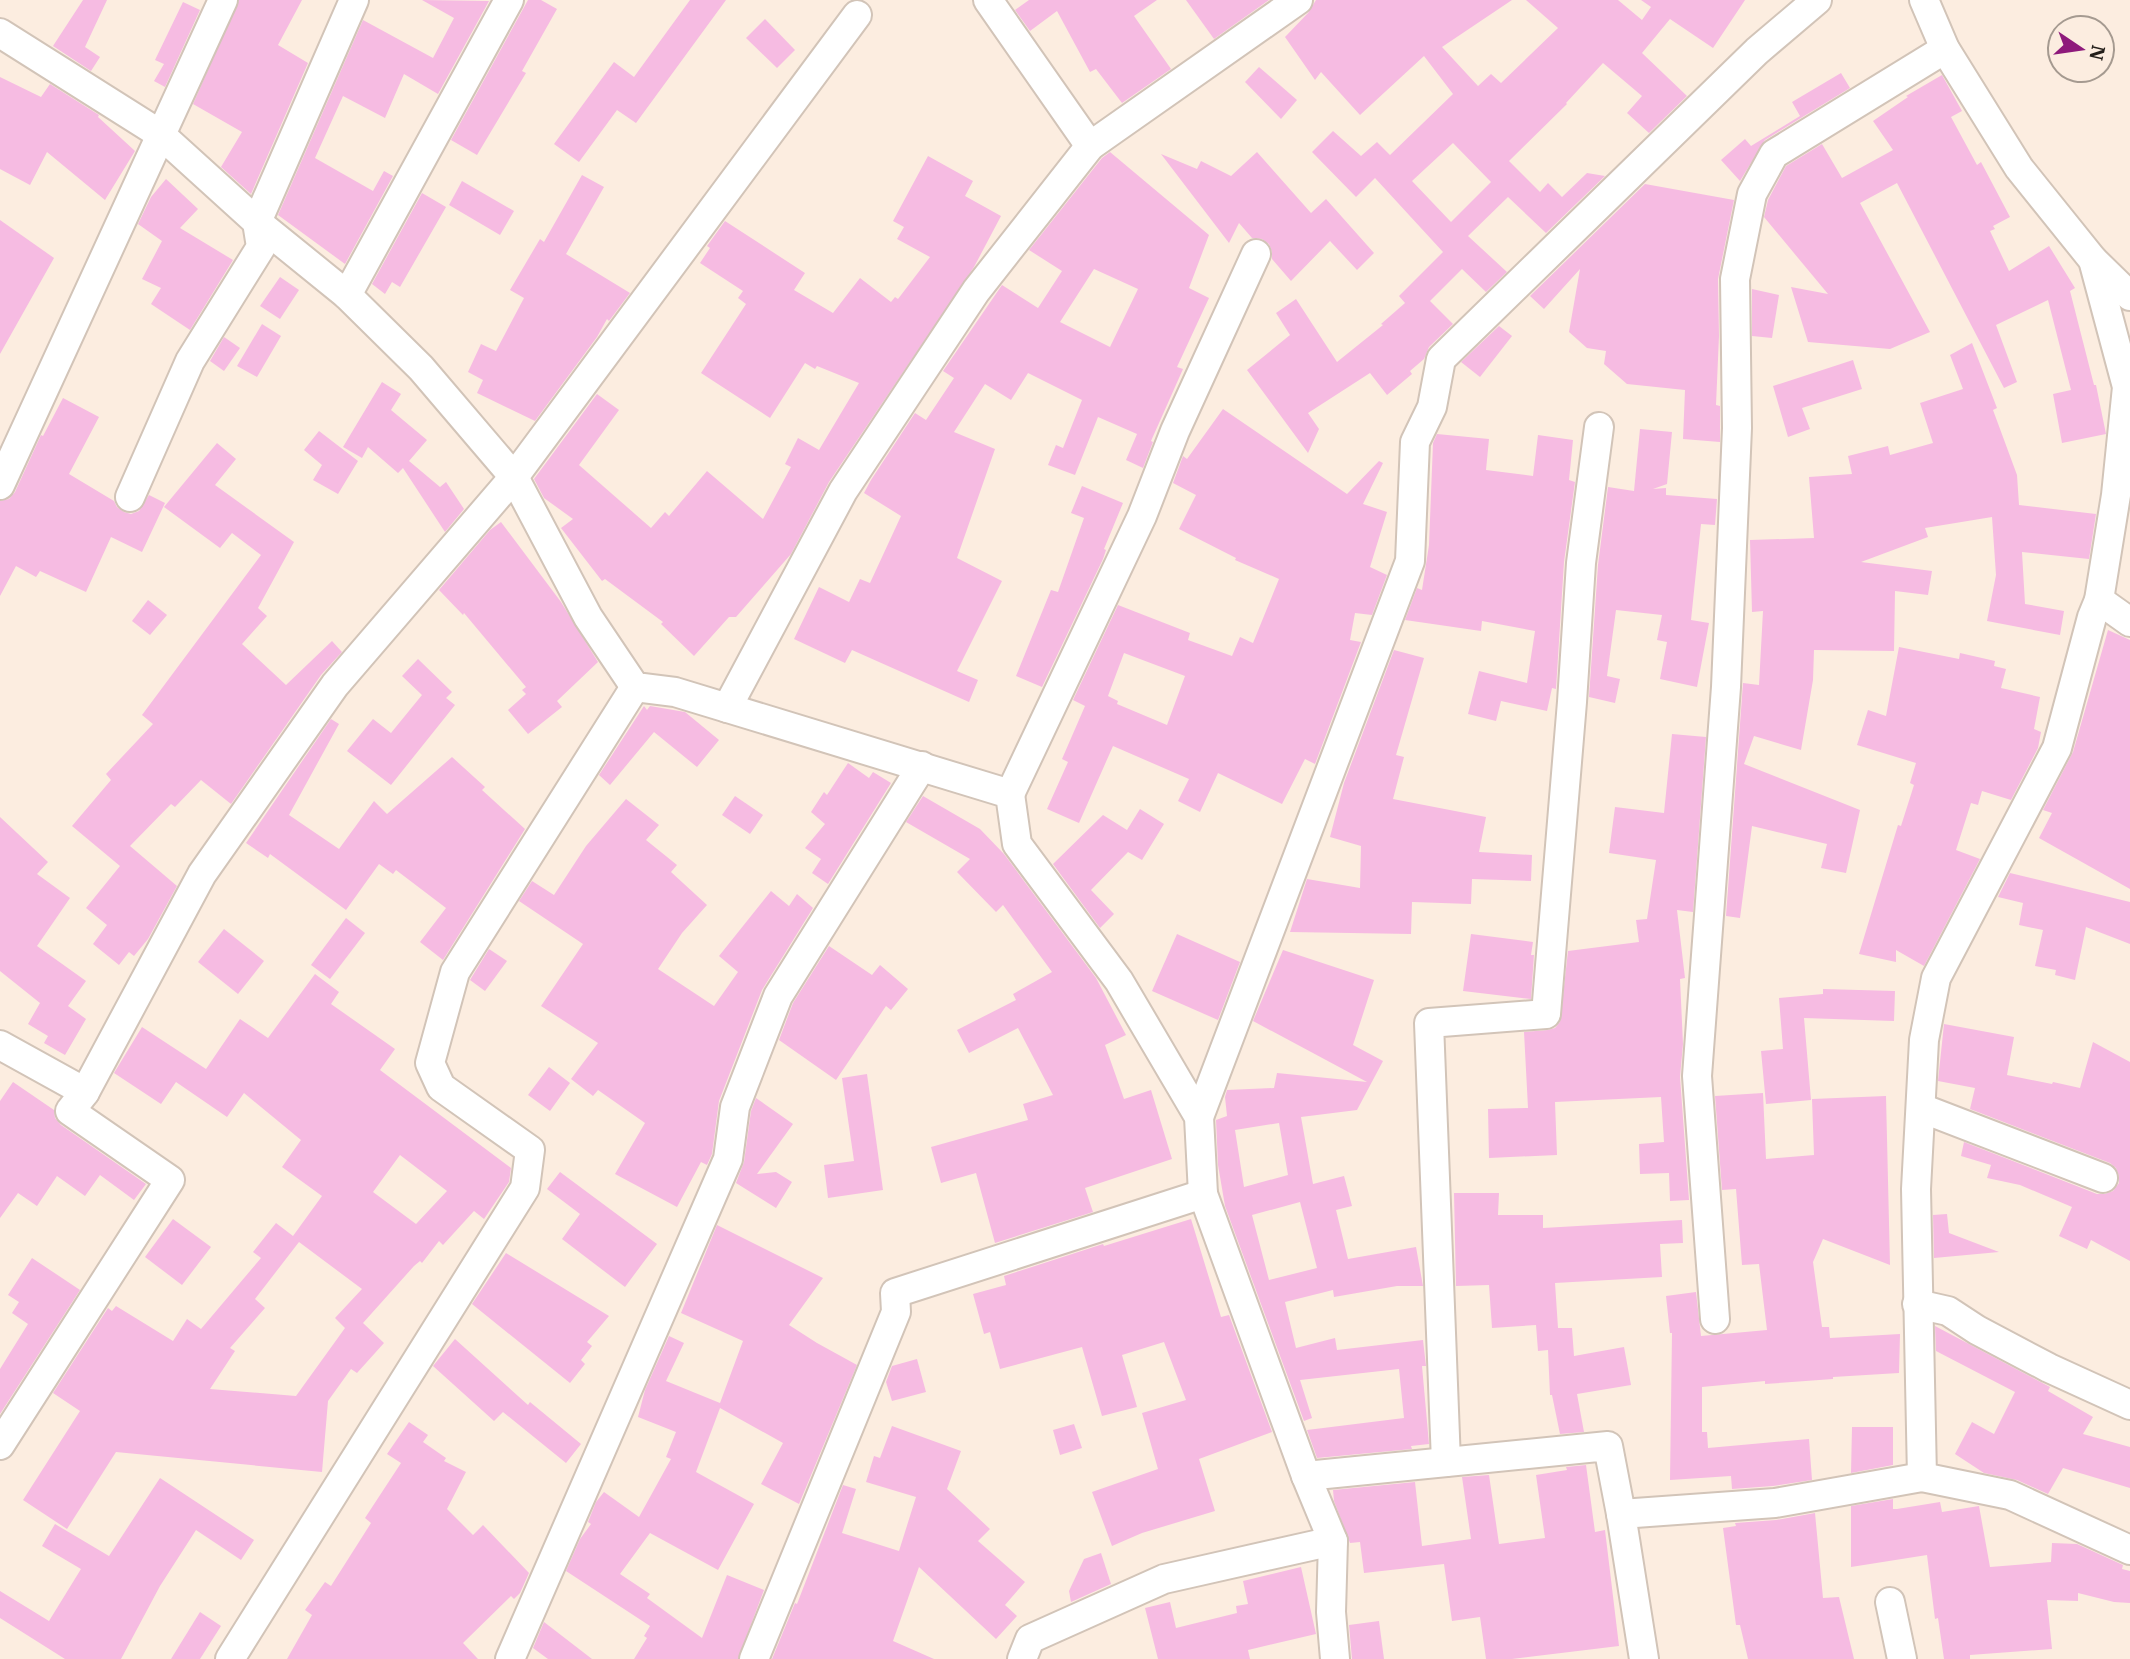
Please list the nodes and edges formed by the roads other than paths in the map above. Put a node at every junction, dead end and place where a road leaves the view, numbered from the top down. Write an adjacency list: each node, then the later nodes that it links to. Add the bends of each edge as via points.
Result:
1 (223, 0): 11 (street)
2 (354, 0): 13 (street)
3 (509, 0): 16 (street)
4 (988, 0): 12 (street)
5 (1298, 0): 12 (street)
6 (1817, 0): 31 (street, via 1756,51 1441,359 1432,407 1415,442 1410,561)
7 (1924, 0): 10 (street)
8 (857, 15): 19 (street)
9 (0, 33): 11 (street)
10 (1945, 49): 15 (street, via 2019,168); 35 (street, via 1774,154 1752,194 1735,279 1737,428 1726,687 1697,1076)
11 (160, 134): 13 (street); 20 (street)
12 (1090, 146): 25 (street, via 976,291 843,491)
13 (257, 222): 16 (street); 21 (street, via 261,247 190,361)
14 (1256, 254): 27 (street, via 1175,431 1142,516)
15 (2093, 260): 17 (street); 22 (street, via 2127,387)
16 (347, 295): 19 (street, via 421,368)
17 (2130, 296)
18 (1599, 427): 38 (street, via 1581,563 1546,1014 1429,1023)
19 (514, 477): 24 (street, via 588,617); 29 (street, via 335,685 202,874)
20 (0, 485)
21 (130, 497)
22 (2099, 600): 23 (street); 30 (street, via 2057,748 1936,978 1924,1040)
23 (2130, 622)
24 (635, 687): 25 (street, via 676,692); 45 (street, via 455,972 430,1063 441,1087 530,1150 525,1188)
25 (727, 708): 26 (street)
26 (922, 766): 27 (street); 46 (street, via 778,996 735,1107 728,1159)
27 (1010, 794): 31 (street, via 1017,844 1119,981)
28 (0, 1045): 29 (street)
29 (85, 1092): 37 (street, via 70,1111 170,1180)
30 (1921, 1108): 32 (street); 34 (street)
31 (1199, 1117): 33 (street)
32 (2103, 1178)
33 (1203, 1194): 39 (street); 47 (street, via 895,1293 897,1312)
34 (1917, 1304): 36 (street, via 1948,1311 2049,1368); 40 (street)
35 (1715, 1319)
36 (2130, 1405)
37 (0, 1446)
38 (1446, 1462): 39 (street); 41 (street, via 1608,1446)
39 (1306, 1476): 42 (street)
40 (1922, 1477): 41 (street, via 1775,1503); 43 (street, via 2010,1495)
41 (1621, 1514): 50 (street)
42 (1333, 1541): 48 (street, via 1164,1579 1030,1639); 49 (street)
43 (2130, 1550)
44 (1890, 1602): 51 (street)
45 (230, 1659)
46 (510, 1659)
47 (754, 1659)
48 (1022, 1659)
49 (1335, 1659)
50 (1644, 1659)
51 (1902, 1659)

